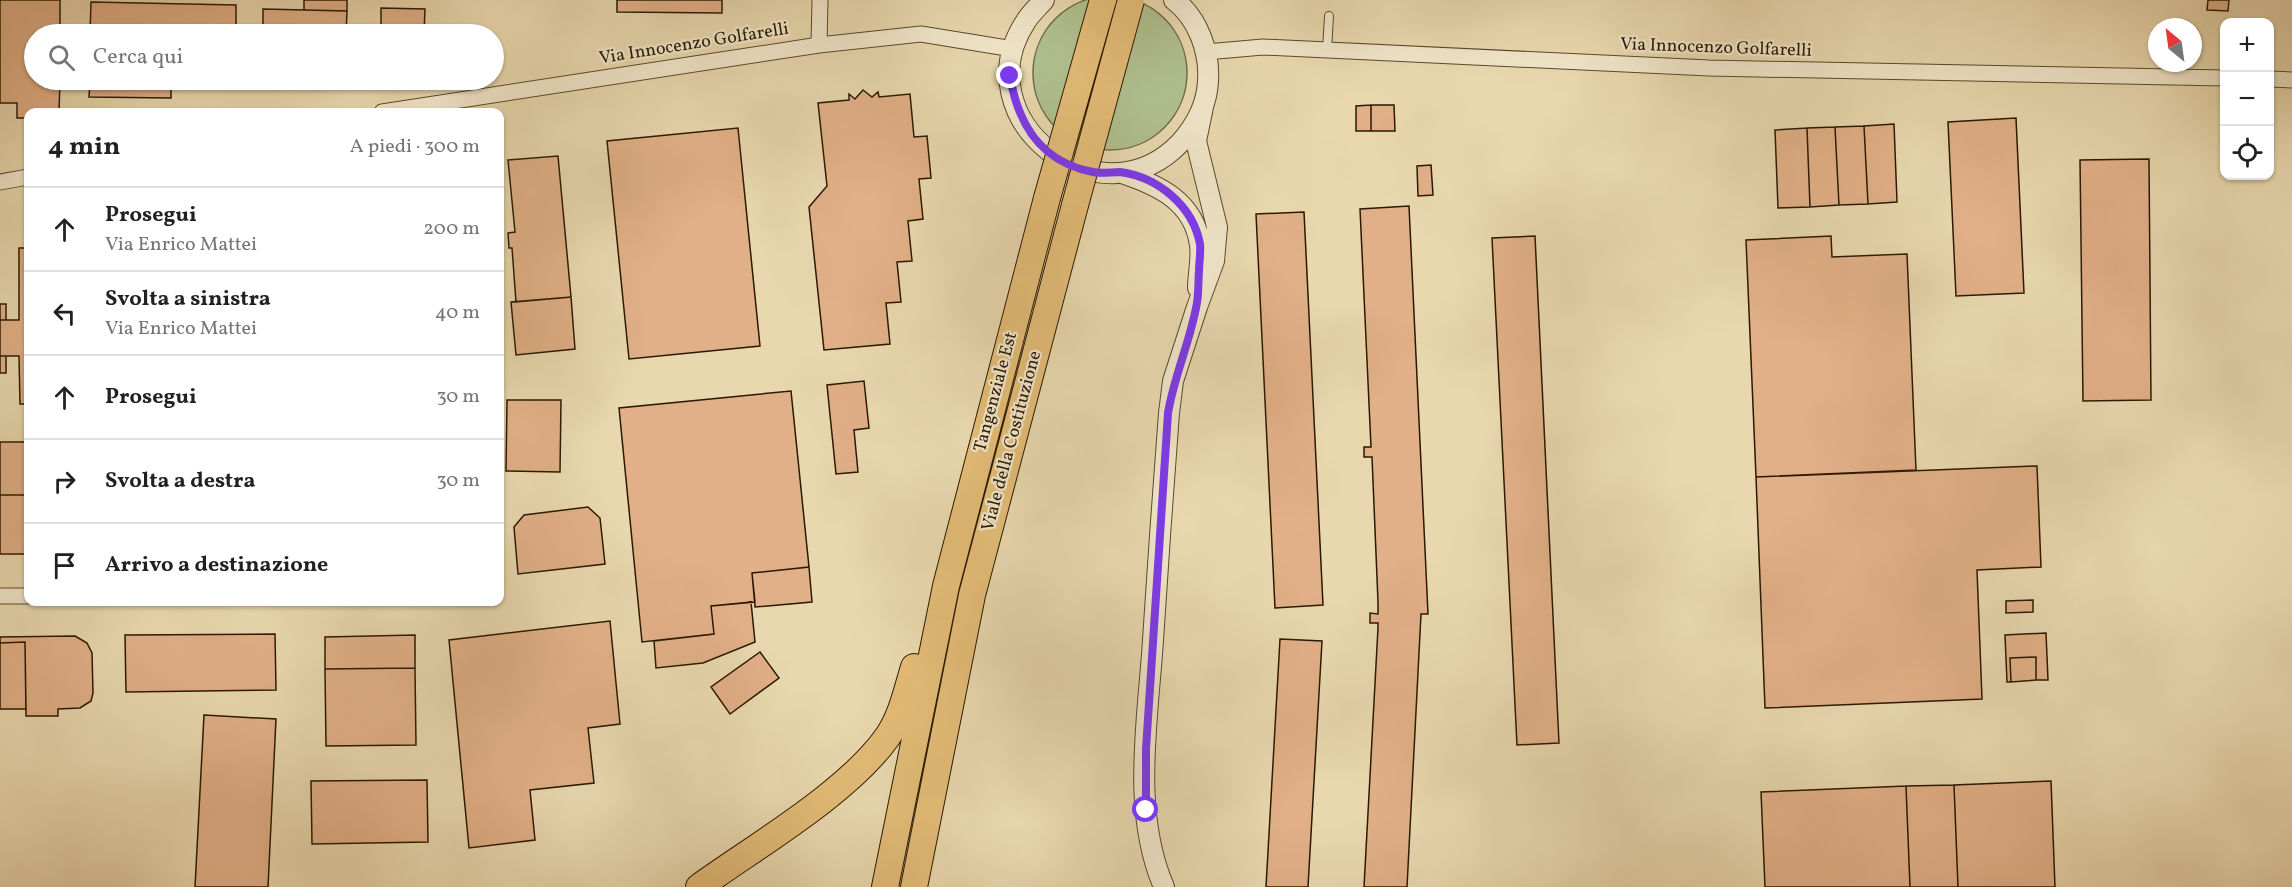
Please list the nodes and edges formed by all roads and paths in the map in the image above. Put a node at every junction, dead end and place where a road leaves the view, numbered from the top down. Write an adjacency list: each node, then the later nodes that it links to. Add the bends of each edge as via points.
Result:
1 (820, 0): 7 (street)
2 (1044, 0): 8 (street, via 1026,21)
3 (1103, 0): 20 (highway, Tangenziale Est, bridge)
4 (1131, 0): 25 (highway, Viale della Costituzione, bridge, via 972,595)
5 (1174, 0): 9 (street, via 1197,27)
6 (1329, 16): 10 (lane)
7 (819, 45): 8 (street, Via Innocenzo Golfarelli, via 921,34); 14 (street, Via Innocenzo Golfarelli)
8 (1013, 49): 16 (street, via 1010,76 1014,104 1026,129 1044,149 1068,164 1094,172)
9 (1206, 52): 10 (street, Via Innocenzo Golfarelli, via 1263,46); 15 (street, via 1208,80)
10 (1327, 52): 11 (street, Via Innocenzo Golfarelli, via 1709,68)
11 (2220, 78)
12 (2274, 79): 13 (street)
13 (2292, 80)
14 (439, 107)
15 (1203, 107): 16 (street, via 1191,132 1172,152 1148,165); 19 (street, via 1196,141 1217,227 1214,261)
16 (1122, 172): 19 (street, via 1156,184 1170,194 1194,226 1200,245)
17 (24, 178): 18 (street)
18 (0, 182)
19 (1197, 307): 26 (street, via 1173,381 1168,413 1146,749 1150,845)
20 (946, 586): 23 (highway, via 926,623 901,712 888,736 849,778); 24 (highway)
21 (0, 596): 22 (street)
22 (24, 596)
23 (699, 887)
24 (885, 887)
25 (914, 887)
26 (1164, 887)

